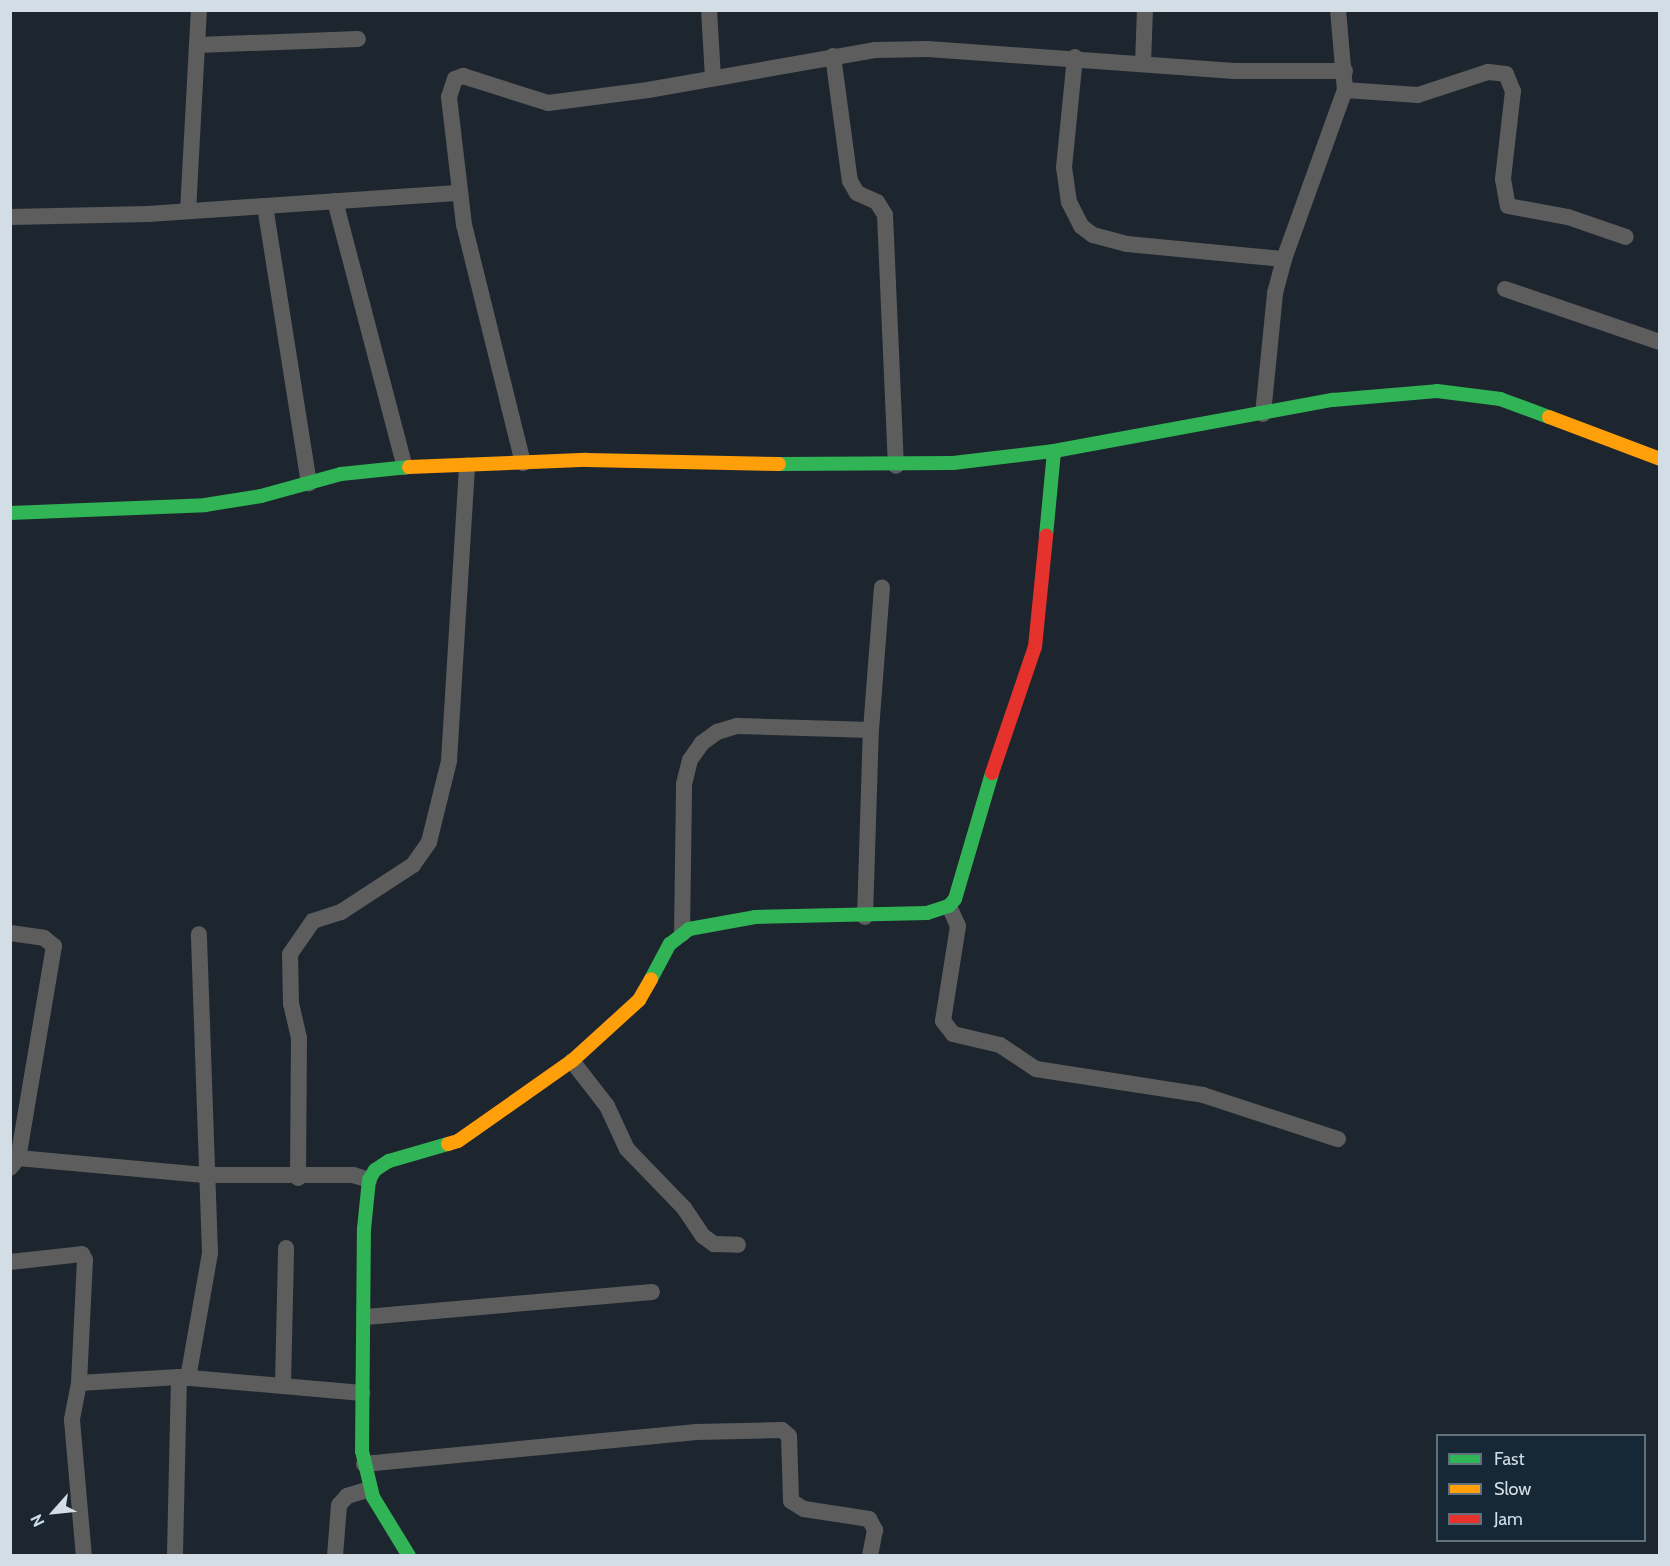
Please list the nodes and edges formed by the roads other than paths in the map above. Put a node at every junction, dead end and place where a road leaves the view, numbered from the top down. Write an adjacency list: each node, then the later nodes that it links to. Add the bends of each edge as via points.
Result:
1 (199, 10): 6 (street)
2 (709, 10): 11 (street)
3 (1145, 10): 9 (street)
4 (1338, 10): 10 (street)
5 (358, 39): 6 (street)
6 (197, 45): 16 (street)
7 (833, 56): 8 (street, via 928,49); 11 (street); 27 (street, via 850,181 857,193 877,202 885,215)
8 (1075, 57): 9 (street); 19 (street, via 1064,167 1069,202 1081,226 1093,235 1126,244)
9 (1143, 64): 10 (street)
10 (1345, 71): 12 (street)
11 (713, 77): 13 (street, via 548,103 463,76 455,79 449,96)
12 (1345, 90): 18 (street, via 1418,95 1488,72 1506,74 1513,91 1503,179 1508,206 1568,217); 19 (street)
13 (460, 193): 14 (street); 25 (street, via 464,225)
14 (335, 201): 15 (street); 28 (street)
15 (265, 206): 16 (street); 29 (street)
16 (188, 211): 17 (street)
17 (10, 217)
18 (1626, 237)
19 (1284, 259): 22 (street, via 1275,293)
20 (1505, 289): 21 (street)
21 (1659, 342)
22 (1263, 414): 23 (street); 24 (street, via 1333,400 1437,391 1467,393 1500,399)
23 (1054, 451): 27 (street); 33 (street, via 1035,647 1004,734 960,889)
24 (1659, 459)
25 (523, 464): 26 (street); 27 (street, via 587,460)
26 (467, 466): 28 (street); 42 (street, via 449,761 429,842 413,865 341,912 313,921 290,954 291,1004 299,1038)
27 (896, 466)
28 (405, 467): 29 (street, via 341,474)
29 (309, 484): 30 (street, via 205,505)
30 (10, 513)
31 (882, 587): 32 (street)
32 (871, 730): 34 (street); 37 (street, via 737,726 717,732 702,743 690,760 684,784)
33 (949, 906): 34 (street, via 927,913); 39 (street, via 958,926 943,1021 953,1035 1000,1045 1036,1069 1203,1095)
34 (865, 917): 37 (street, via 755,917 707,925)
35 (10, 933): 40 (street, via 44,938 54,946)
36 (199, 934): 41 (street)
37 (682, 934): 38 (street, via 670,944 639,1000)
38 (572, 1060): 43 (street, via 458,1141 389,1161 375,1170); 44 (street, via 607,1106 627,1149 684,1208 703,1236 714,1244)
39 (1338, 1139)
40 (14, 1163): 41 (street)
41 (204, 1175): 42 (street); 49 (street, via 210,1253)
42 (298, 1178): 43 (street, via 353,1175)
43 (369, 1180): 48 (street, via 364,1229)
44 (738, 1245)
45 (286, 1248): 51 (street)
46 (10, 1262): 50 (street, via 82,1254 85,1260)
47 (652, 1292): 48 (street)
48 (366, 1317): 52 (street)
49 (184, 1377): 50 (street); 51 (street); 56 (street)
50 (79, 1383): 55 (street, via 72,1420)
51 (283, 1385): 52 (street)
52 (362, 1393): 53 (street)
53 (364, 1464): 54 (street); 59 (street, via 696,1432 782,1430 789,1436 792,1501 804,1509 869,1518 875,1530)
54 (370, 1490): 57 (street, via 347,1496 339,1505); 58 (street)
55 (84, 1556)
56 (175, 1556)
57 (335, 1556)
58 (409, 1556)
59 (870, 1556)

